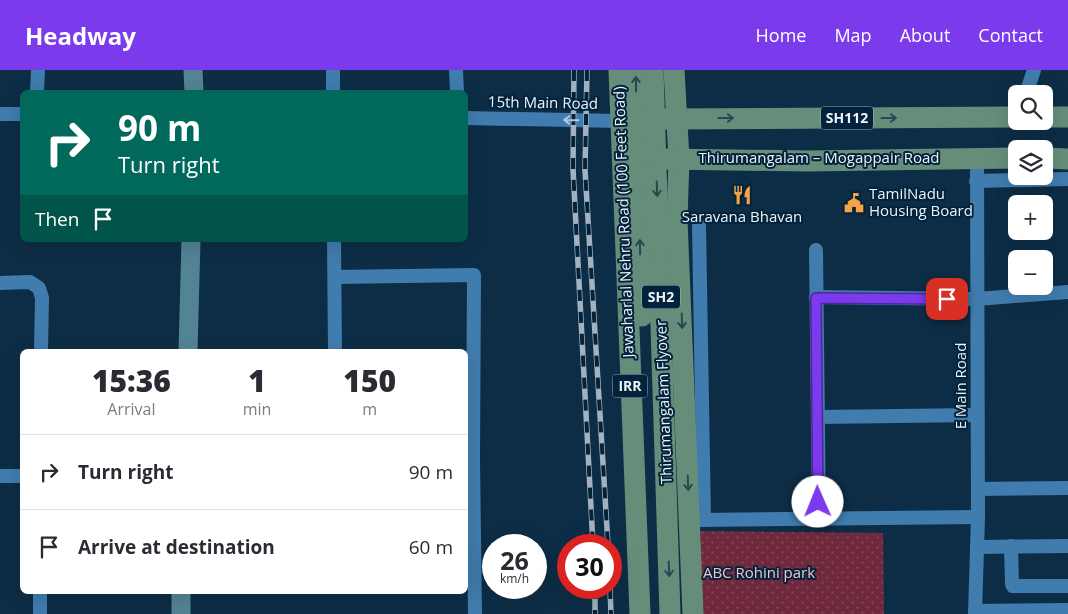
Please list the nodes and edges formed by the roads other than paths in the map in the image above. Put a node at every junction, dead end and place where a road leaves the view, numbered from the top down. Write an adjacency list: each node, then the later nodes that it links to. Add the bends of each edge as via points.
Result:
1 (38, 70): 11 (street)
2 (194, 70): 12 (street)
3 (332, 70): 13 (street)
4 (456, 70): 14 (street)
5 (618, 70): 22 (main road, Jawaharlal Nehru Road (100 Feet Road) / IRR)
6 (636, 70): 68 (main road, Thirumangalam Flyover / SH2, one-way to 6)
7 (653, 70): 69 (main road, Thirumangalam Flyover / SH2, one-way to 69)
8 (674, 70): 21 (main road)
9 (1034, 70): 10 (street)
10 (1029, 85)
11 (37, 90)
12 (194, 90)
13 (333, 90)
14 (457, 90)
15 (0, 114): 16 (street)
16 (20, 114)
17 (1008, 117): 21 (main road, SH112, one-way to 17)
18 (1053, 117): 19 (main road)
19 (1068, 117)
20 (468, 118): 22 (street, 15th Main Road, one-way to 20)
21 (677, 119): 22 (main road, SH112); 27 (main road)
22 (620, 121): 26 (main road, Jawaharlal Nehru Road (100 Feet Road) / IRR)
23 (977, 157): 24 (main road, Thirumangalam – Mogappair Road); 27 (main road, Thirumangalam – Mogappair Road, via 808,161); 30 (street, E Main Road)
24 (1008, 158)
25 (1053, 158): 28 (main road)
26 (621, 159): 27 (main road, Thirumangalam – Mogappair Road); 37 (main road, Jawaharlal Nehru Road (100 Feet Road) / IRR)
27 (678, 159): 36 (main road)
28 (1068, 159)
29 (1068, 179): 30 (street)
30 (976, 181): 41 (street, E Main Road)
31 (699, 225): 55 (street)
32 (191, 242): 43 (street)
33 (334, 242): 35 (street)
34 (816, 250): 40 (street)
35 (334, 277): 44 (street); 45 (street, via 474,275)
36 (680, 277): 37 (main road); 55 (main road, one-way to 55)
37 (626, 278): 67 (main road, Jawaharlal Nehru Road (100 Feet Road) / IRR)
38 (0, 283): 42 (street, via 30,282 39,288 42,298)
39 (1068, 292): 41 (street)
40 (816, 298): 41 (street); 47 (street)
41 (976, 299): 46 (street, E Main Road)
42 (41, 349)
43 (188, 349)
44 (335, 349)
45 (470, 381): 48 (street)
46 (977, 415): 47 (street); 52 (street, E Main Road)
47 (818, 417): 54 (street)
48 (469, 459): 66 (street)
49 (0, 476): 50 (street)
50 (20, 476)
51 (1068, 488): 52 (street)
52 (978, 489): 53 (street, E Main Road)
53 (978, 518): 54 (street); 58 (street, E Main Road)
54 (819, 519): 55 (street)
55 (697, 520): 70 (main road)
56 (1011, 546): 57 (street); 58 (street); 59 (street, via 1013,586)
57 (1068, 546)
58 (977, 547): 63 (street, E Main Road)
59 (1068, 586)
60 (40, 594): 64 (street)
61 (181, 594): 65 (street)
62 (1068, 610): 63 (street)
63 (975, 613)
64 (40, 614)
65 (181, 614)
66 (475, 614)
67 (640, 614)
68 (649, 614)
69 (670, 614)
70 (692, 614)

